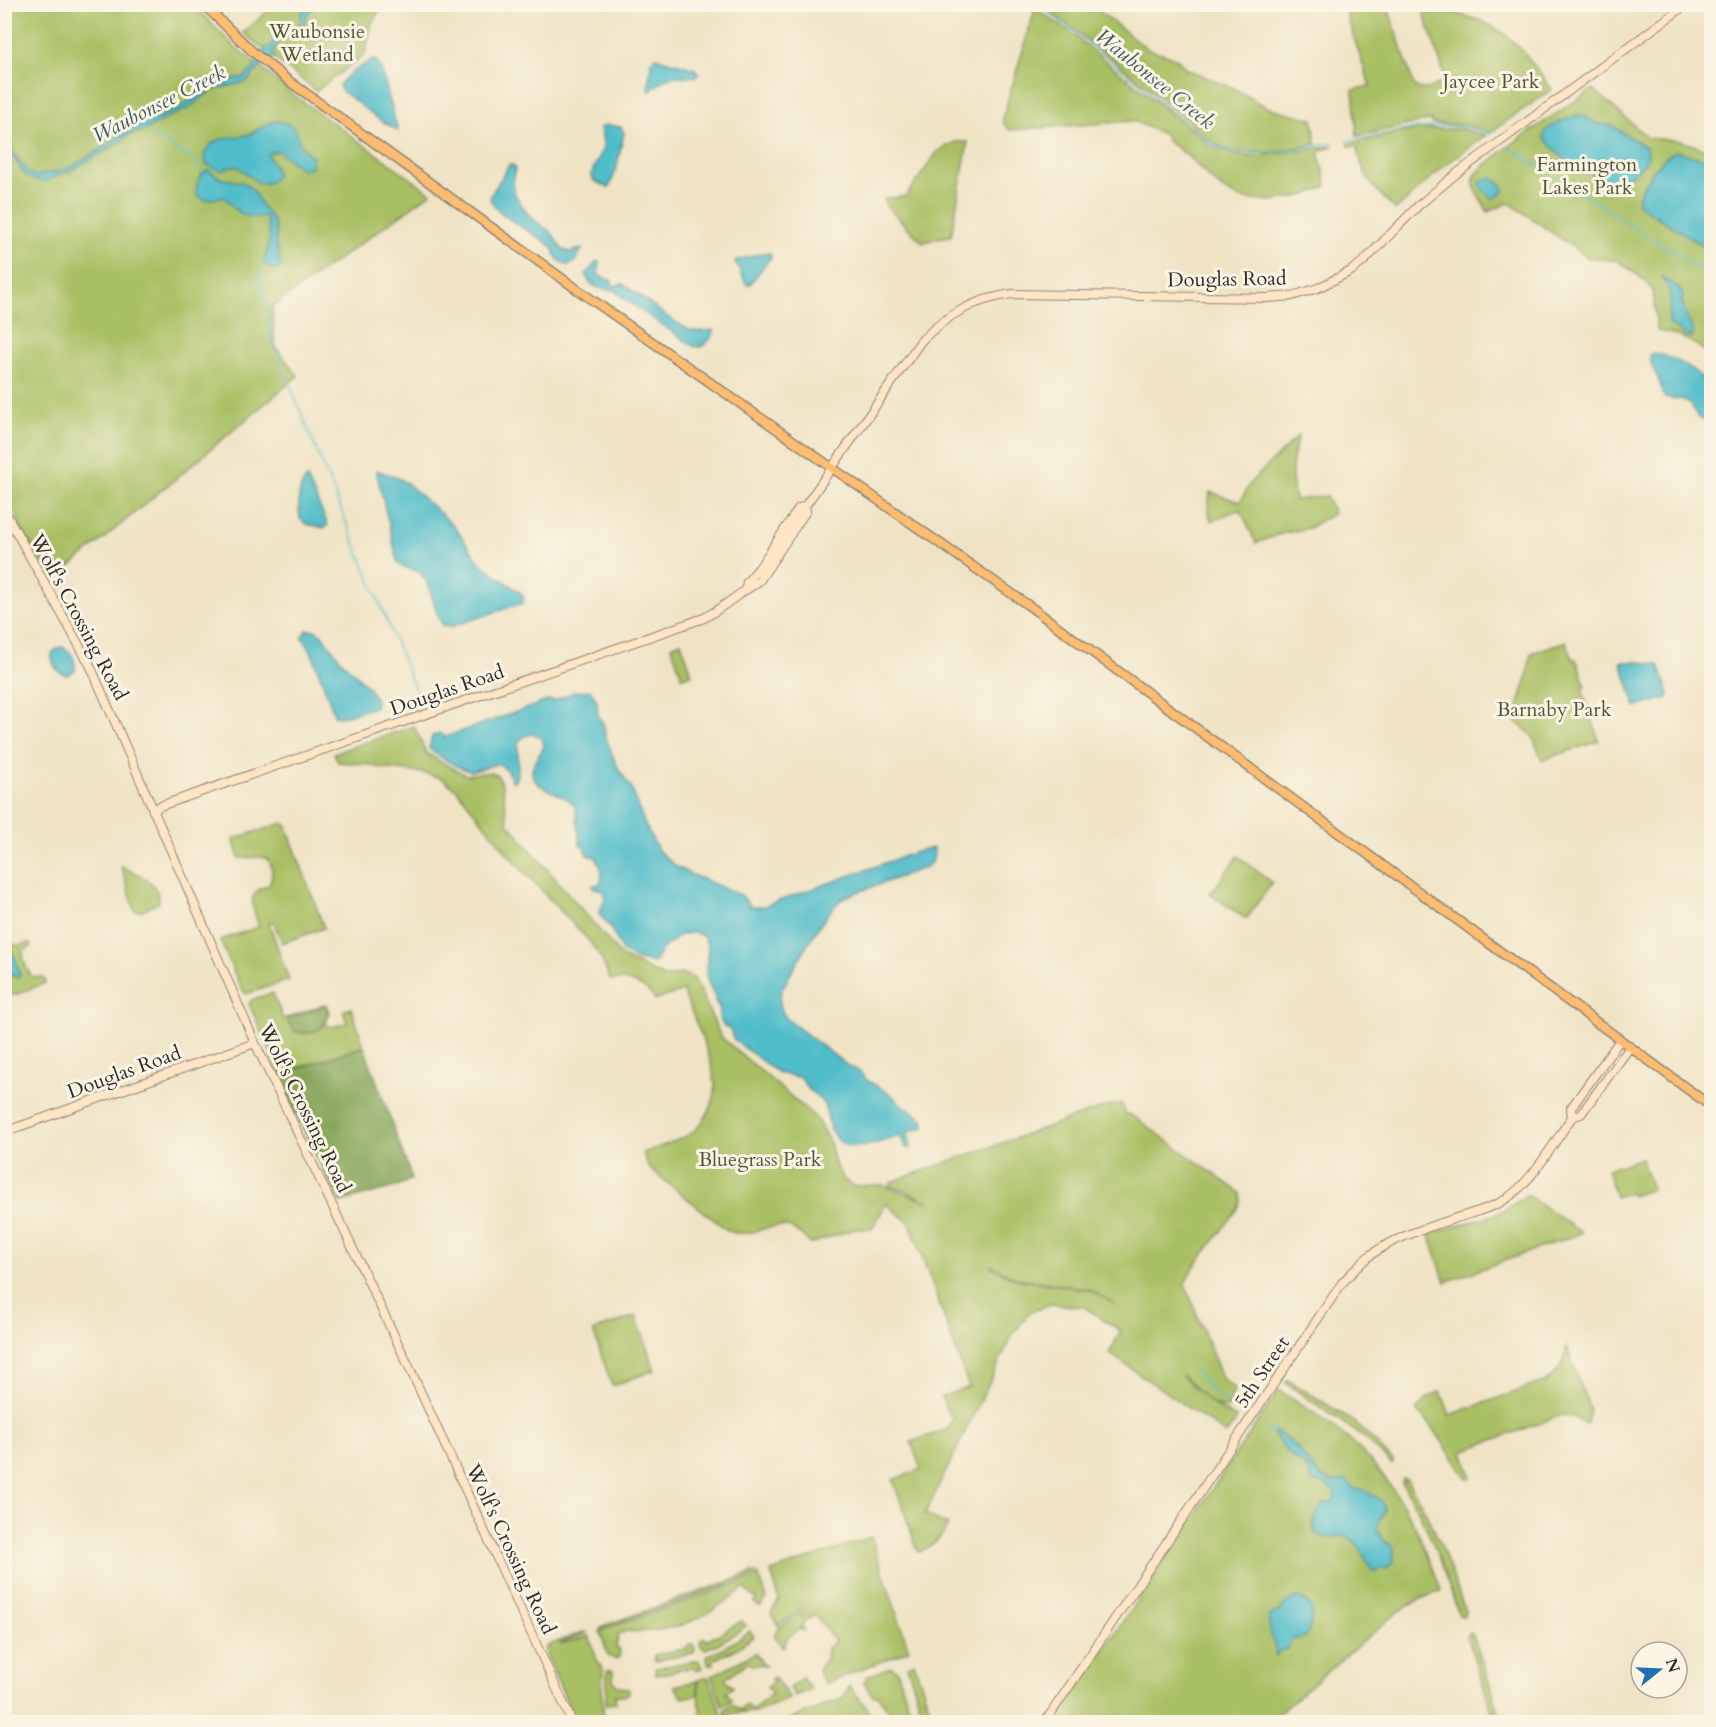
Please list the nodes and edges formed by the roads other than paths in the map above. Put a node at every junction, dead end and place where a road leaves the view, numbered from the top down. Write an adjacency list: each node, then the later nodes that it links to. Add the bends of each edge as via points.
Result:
1 (203, 4): 3 (main road, via 273,69 578,290)
2 (1687, 4): 3 (street, Douglas Road, via 1422,201 1357,267 1337,280 1292,296 1267,298 1012,294 966,306 943,320 921,341)
3 (832, 467): 5 (street, Douglas Road, via 805,506 799,508 745,590 696,622); 6 (main road, via 1028,605)
4 (4, 510): 5 (street, Wolf's Crossing Road, via 84,653)
5 (153, 811): 7 (street, Wolf's Crossing Road)
6 (1620, 1040): 8 (main road); 10 (street, 5th Street, via 1571,1108)
7 (255, 1043): 11 (street, Douglas Road); 12 (street, Wolf's Crossing Road)
8 (1630, 1047): 9 (main road); 10 (street, 5th Street, via 1581,1114)
9 (1712, 1107)
10 (1572, 1118): 13 (street, 5th Street, via 1530,1176 1508,1197 1388,1245 1368,1257 1342,1283)
11 (4, 1132)
12 (572, 1722)
13 (1046, 1722)

